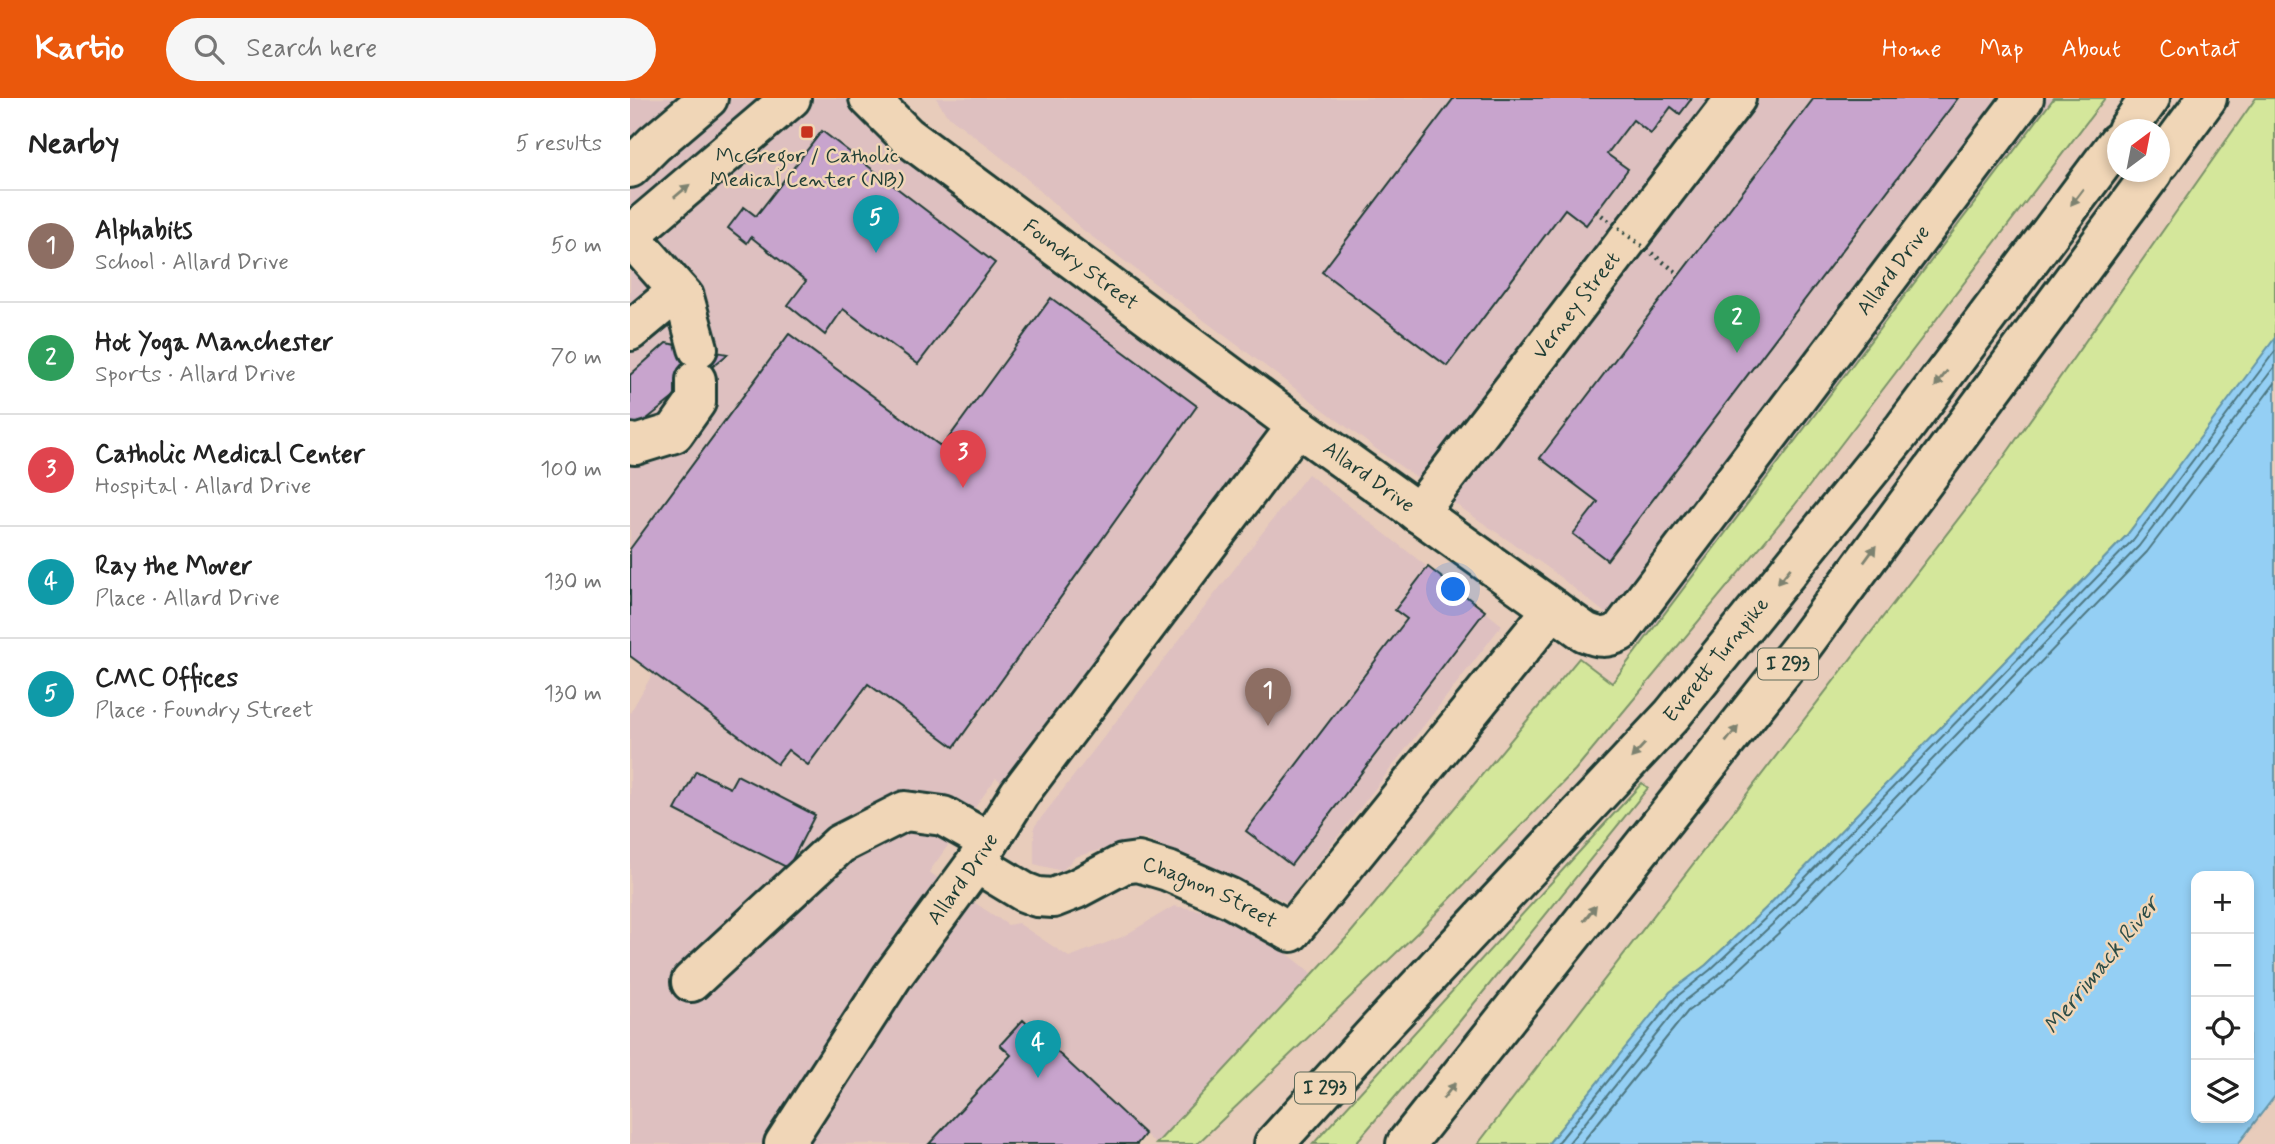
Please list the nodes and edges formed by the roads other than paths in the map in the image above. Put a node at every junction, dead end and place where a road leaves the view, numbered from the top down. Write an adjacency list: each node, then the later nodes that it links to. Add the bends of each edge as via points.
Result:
1 (708, 98): 11 (main road)
2 (791, 98): 13 (main road, one-way to 2)
3 (869, 98): 16 (main road, Foundry Street, via 907,136)
4 (1736, 98): 18 (main road, Verney Street)
5 (2024, 98): 19 (main road, Allard Drive, via 1620,632 1598,637)
6 (2150, 98): 8 (main road)
7 (2207, 98): 9 (main road)
8 (2135, 119)
9 (2170, 148)
10 (2107, 157): 22 (main road, Everett Turnpike / I 293, one-way to 22, via 1904,428 1672,715)
11 (630, 169)
12 (2146, 182): 26 (main road, I 293, one-way to 12, via 1803,645)
13 (630, 235): 14 (main road)
14 (678, 291): 15 (main road); 17 (main road, via 684,297 697,364 696,402 674,433)
15 (630, 331)
16 (1297, 426): 18 (main road, Allard Drive); 20 (main road, Allard Drive, via 1019,794)
17 (630, 443)
18 (1418, 513): 19 (main road, Allard Drive)
19 (1553, 609): 20 (main road, Chagnon Street, via 1291,932 1230,898 1138,862 1123,864 1053,898 1037,897 1024,892)
20 (982, 852): 21 (main road, Chagnon Street, via 943,816 905,811 840,844); 23 (main road, Allard Drive, via 892,977)
21 (691, 982)
22 (1377, 1031): 24 (main road); 25 (main road, Everett Turnpike / I 293)
23 (784, 1144)
24 (1252, 1144)
25 (1274, 1144)
26 (1406, 1144)

